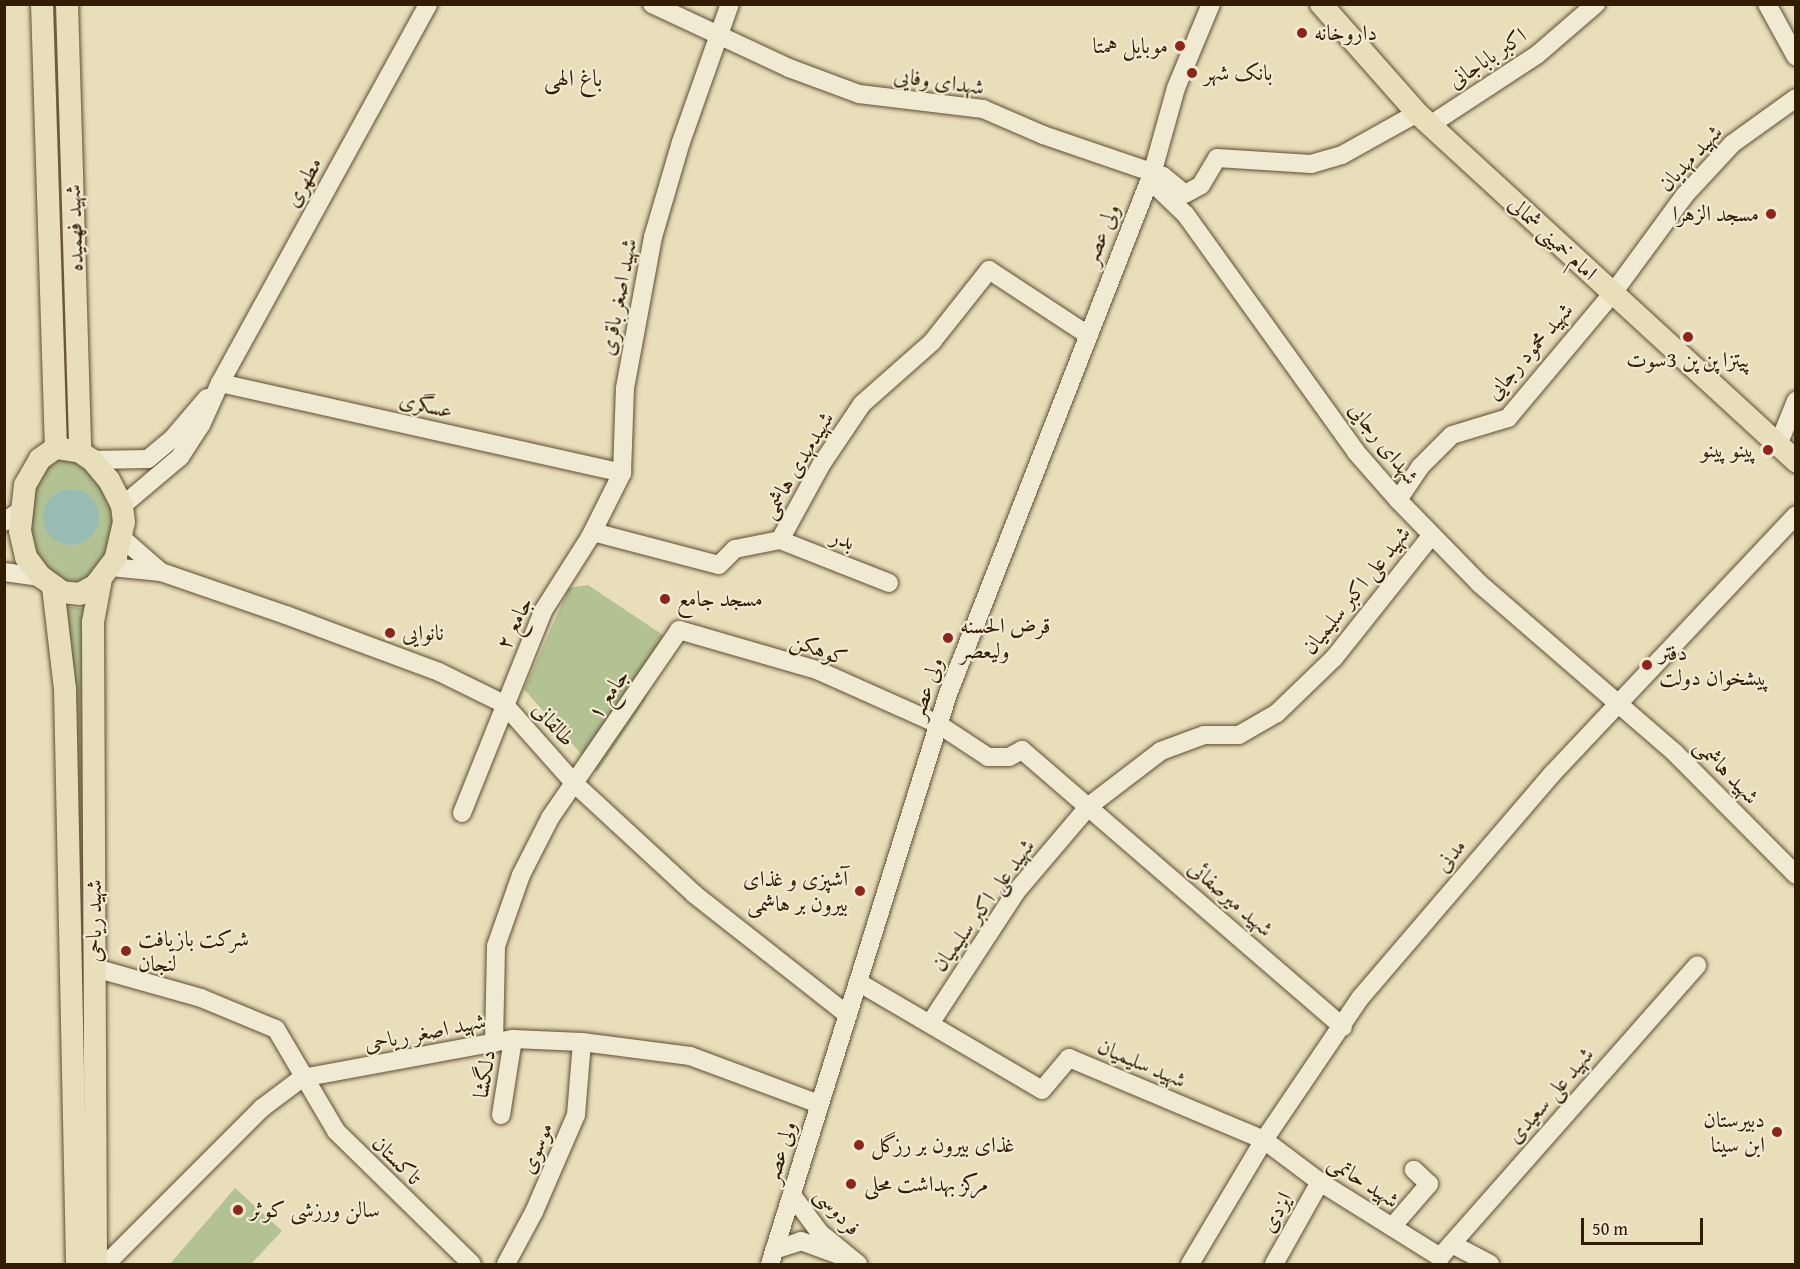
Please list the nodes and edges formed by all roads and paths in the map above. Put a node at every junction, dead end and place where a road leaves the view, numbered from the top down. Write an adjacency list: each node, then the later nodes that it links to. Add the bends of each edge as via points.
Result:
1 (42, 4): 22 (main road, شهید فهمیده)
2 (68, 4): 23 (main road, شهید فهمیده)
3 (428, 4): 19 (street, مطهری)
4 (652, 4): 10 (street, شهدای وفایی)
5 (730, 4): 10 (street, شهید اصغر باقری)
6 (1211, 4): 14 (street, ولی عصر, via 1176,88)
7 (1321, 4): 13 (main road, امام خمینی شمالی)
8 (1596, 4): 13 (street, اکبر باباجانی, via 1538,54)
9 (1767, 4): 11 (street)
10 (720, 35): 14 (street, شهدای وفایی, via 789,68 859,94 983,109); 25 (street, شهید اصغر باقری, via 681,142 653,237 625,388)
11 (1796, 57)
12 (1796, 98): 17 (street, شهید مهدیان, via 1732,144 1685,195)
13 (1424, 119): 15 (street, اکبر باباجانی, via 1342,155 1311,164 1217,158); 17 (main road, امام خمینی شمالی)
14 (1152, 174): 15 (street, شهدای وفایی, via 1163,177 1185,194); 16 (street, شهدای رجایی, via 1157,187); 18 (street, ولی عصر)
15 (1193, 192): 16 (street)
16 (1186, 215): 26 (street, شهدای رجایی, via 1356,452)
17 (1613, 293): 21 (main road, امام خمینی شمالی); 26 (street, شهید محمود رجایی, via 1508,418 1452,435 1420,467)
18 (1088, 335): 33 (street, شهیدمهدی هاشمی, via 989,270 932,342 862,404 821,465); 43 (street, ولی عصر)
19 (220, 383): 23 (street, via 172,439 148,459); 25 (street, عسگری); 27 (street, via 201,425 180,457)
20 (1796, 401): 21 (street)
21 (1778, 445): 24 (main road, امام خمینی شمالی)
22 (56, 448): 23 (main road); 29 (main road, via 40,459)
23 (86, 456): 27 (main road, via 109,480)
24 (1796, 461)
25 (622, 473): 30 (street, شهید اصغر باقری)
26 (1398, 500): 31 (street, شهدای رجایی)
27 (122, 506): 32 (main road)
28 (1796, 515): 42 (street, مدنی)
29 (13, 516): 38 (main road, via 26,557)
30 (593, 532): 33 (street, شهیدمهدی هاشمی, via 719,565 735,549); 34 (street, شهید اصغر باقری)
31 (1432, 535): 42 (street, شهدای رجایی); 45 (street, شهید علی اکبر سلیمیان, via 1334,658 1276,713 1239,735 1204,735 1161,751)
32 (122, 538): 36 (street); 37 (main road)
33 (780, 540): 39 (street, بدر)
34 (574, 567): 41 (street, جامع ۲, via 543,610)
35 (4, 572): 38 (street)
36 (161, 572): 37 (street); 41 (street, طالقانی, via 439,672)
37 (106, 573): 38 (main road, via 80,594); 49 (main road, شهید ریاحی, via 93,622)
38 (47, 582): 69 (main road, شهید ریاحی, via 65,689)
39 (889, 583)
40 (679, 630): 43 (street, کوهکن, via 817,670); 44 (street, جامع ۱)
41 (504, 704): 44 (street, طالقانی); 46 (street, جامع ۲)
42 (1620, 706): 47 (street, شهید هاشمی, via 1675,753); 53 (street, مدنی, via 1552,774 1478,859 1361,997)
43 (938, 724): 45 (street, کوهکن, via 988,757 1009,757 1022,750); 50 (street, ولی عصر)
44 (575, 784): 51 (street, طالقانی, via 693,894); 56 (street, جامع ۱, via 550,818 506,912 496,946)
45 (1089, 806): 52 (street, شهید علی اکبر سلیمیان, via 1016,892); 53 (street, شهید میرصفائی)
46 (462, 813)
47 (1796, 874)
48 (1697, 965): 65 (street, شهید علی سعیدی)
49 (95, 968): 57 (street, تاکستان, via 201,998 276,1029); 70 (main road, شهید ریاحی)
50 (858, 982): 51 (street, ولی عصر); 52 (street, شهید سلیمیان)
51 (848, 1015): 58 (street, ولی عصر)
52 (931, 1022): 60 (street, شهید سلیمیان, via 1042,1090 1069,1058)
53 (1342, 1027): 60 (street, مدنی)
54 (513, 1039): 55 (street, شهید اصغر ریاحی); 56 (street, شهید اصغر ریاحی); 59 (street, دلگشا)
55 (582, 1042): 58 (street, شهید اصغر ریاحی, via 690,1056); 73 (street, موسوی, via 576,1115 534,1212)
56 (494, 1043): 57 (street, شهید اصغر ریاحی)
57 (302, 1078): 71 (street, شهید اصغر ریاحی, via 262,1108); 72 (street, تاکستان, via 336,1131)
58 (819, 1104): 63 (street, ولی عصر)
59 (501, 1115)
60 (1264, 1140): 62 (street, شهید حاتمی); 68 (street, مدنی)
61 (1414, 1170): 64 (street, via 1429,1184)
62 (1320, 1182): 64 (street, شهید حاتمی); 74 (street, ایزدی)
63 (792, 1195): 66 (street, ولی عصر); 67 (street, فردوسی, via 820,1233)
64 (1392, 1227): 65 (street, شهید حاتمی)
65 (1446, 1251): 75 (street, شهید حاتمی)
66 (772, 1257): 67 (street, فردوسی, via 801,1241)
67 (854, 1261)
68 (1198, 1262)
69 (77, 1264)
70 (96, 1264)
71 (106, 1264)
72 (472, 1264)
73 (506, 1264)
74 (1274, 1264)
75 (1490, 1264)

